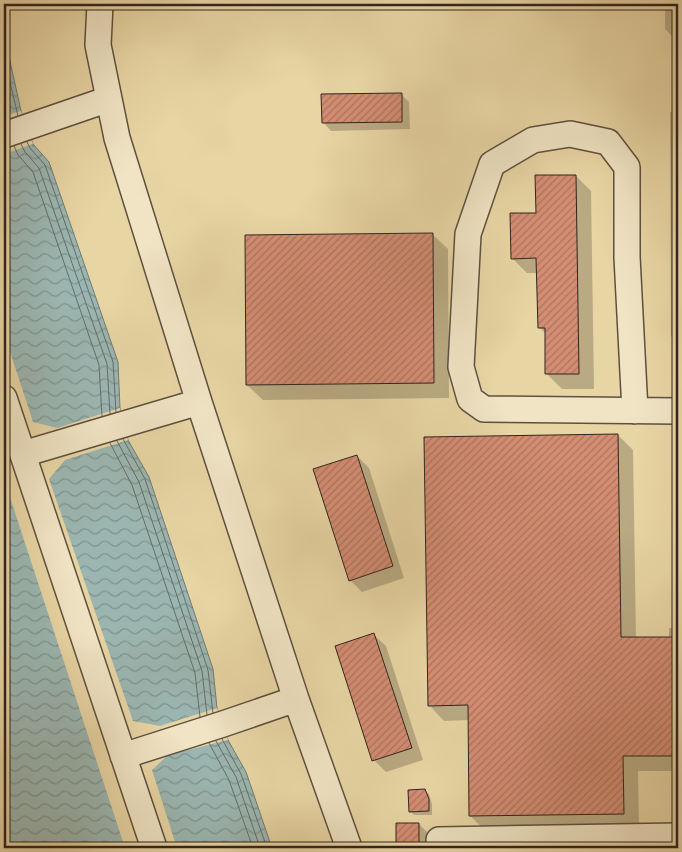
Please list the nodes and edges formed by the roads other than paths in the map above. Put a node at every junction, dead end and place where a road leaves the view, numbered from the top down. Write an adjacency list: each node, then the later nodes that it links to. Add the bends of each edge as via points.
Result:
1 (100, 4): 2 (lane, via 98,45)
2 (109, 99): 3 (lane); 5 (lane, via 117,138)
3 (4, 135)
4 (4, 398): 8 (lane)
5 (199, 402): 8 (lane); 9 (lane)
6 (635, 411): 6 (lane, via 484,409 470,399 461,367 468,234 492,164 533,140 570,134 608,142 627,167 627,257); 7 (lane)
7 (678, 412)
8 (23, 454): 10 (lane)
9 (296, 699): 10 (lane); 15 (lane)
10 (123, 756): 14 (lane)
11 (678, 836): 13 (lane)
12 (439, 840): 13 (lane)
13 (641, 843)
14 (154, 848)
15 (349, 848)

